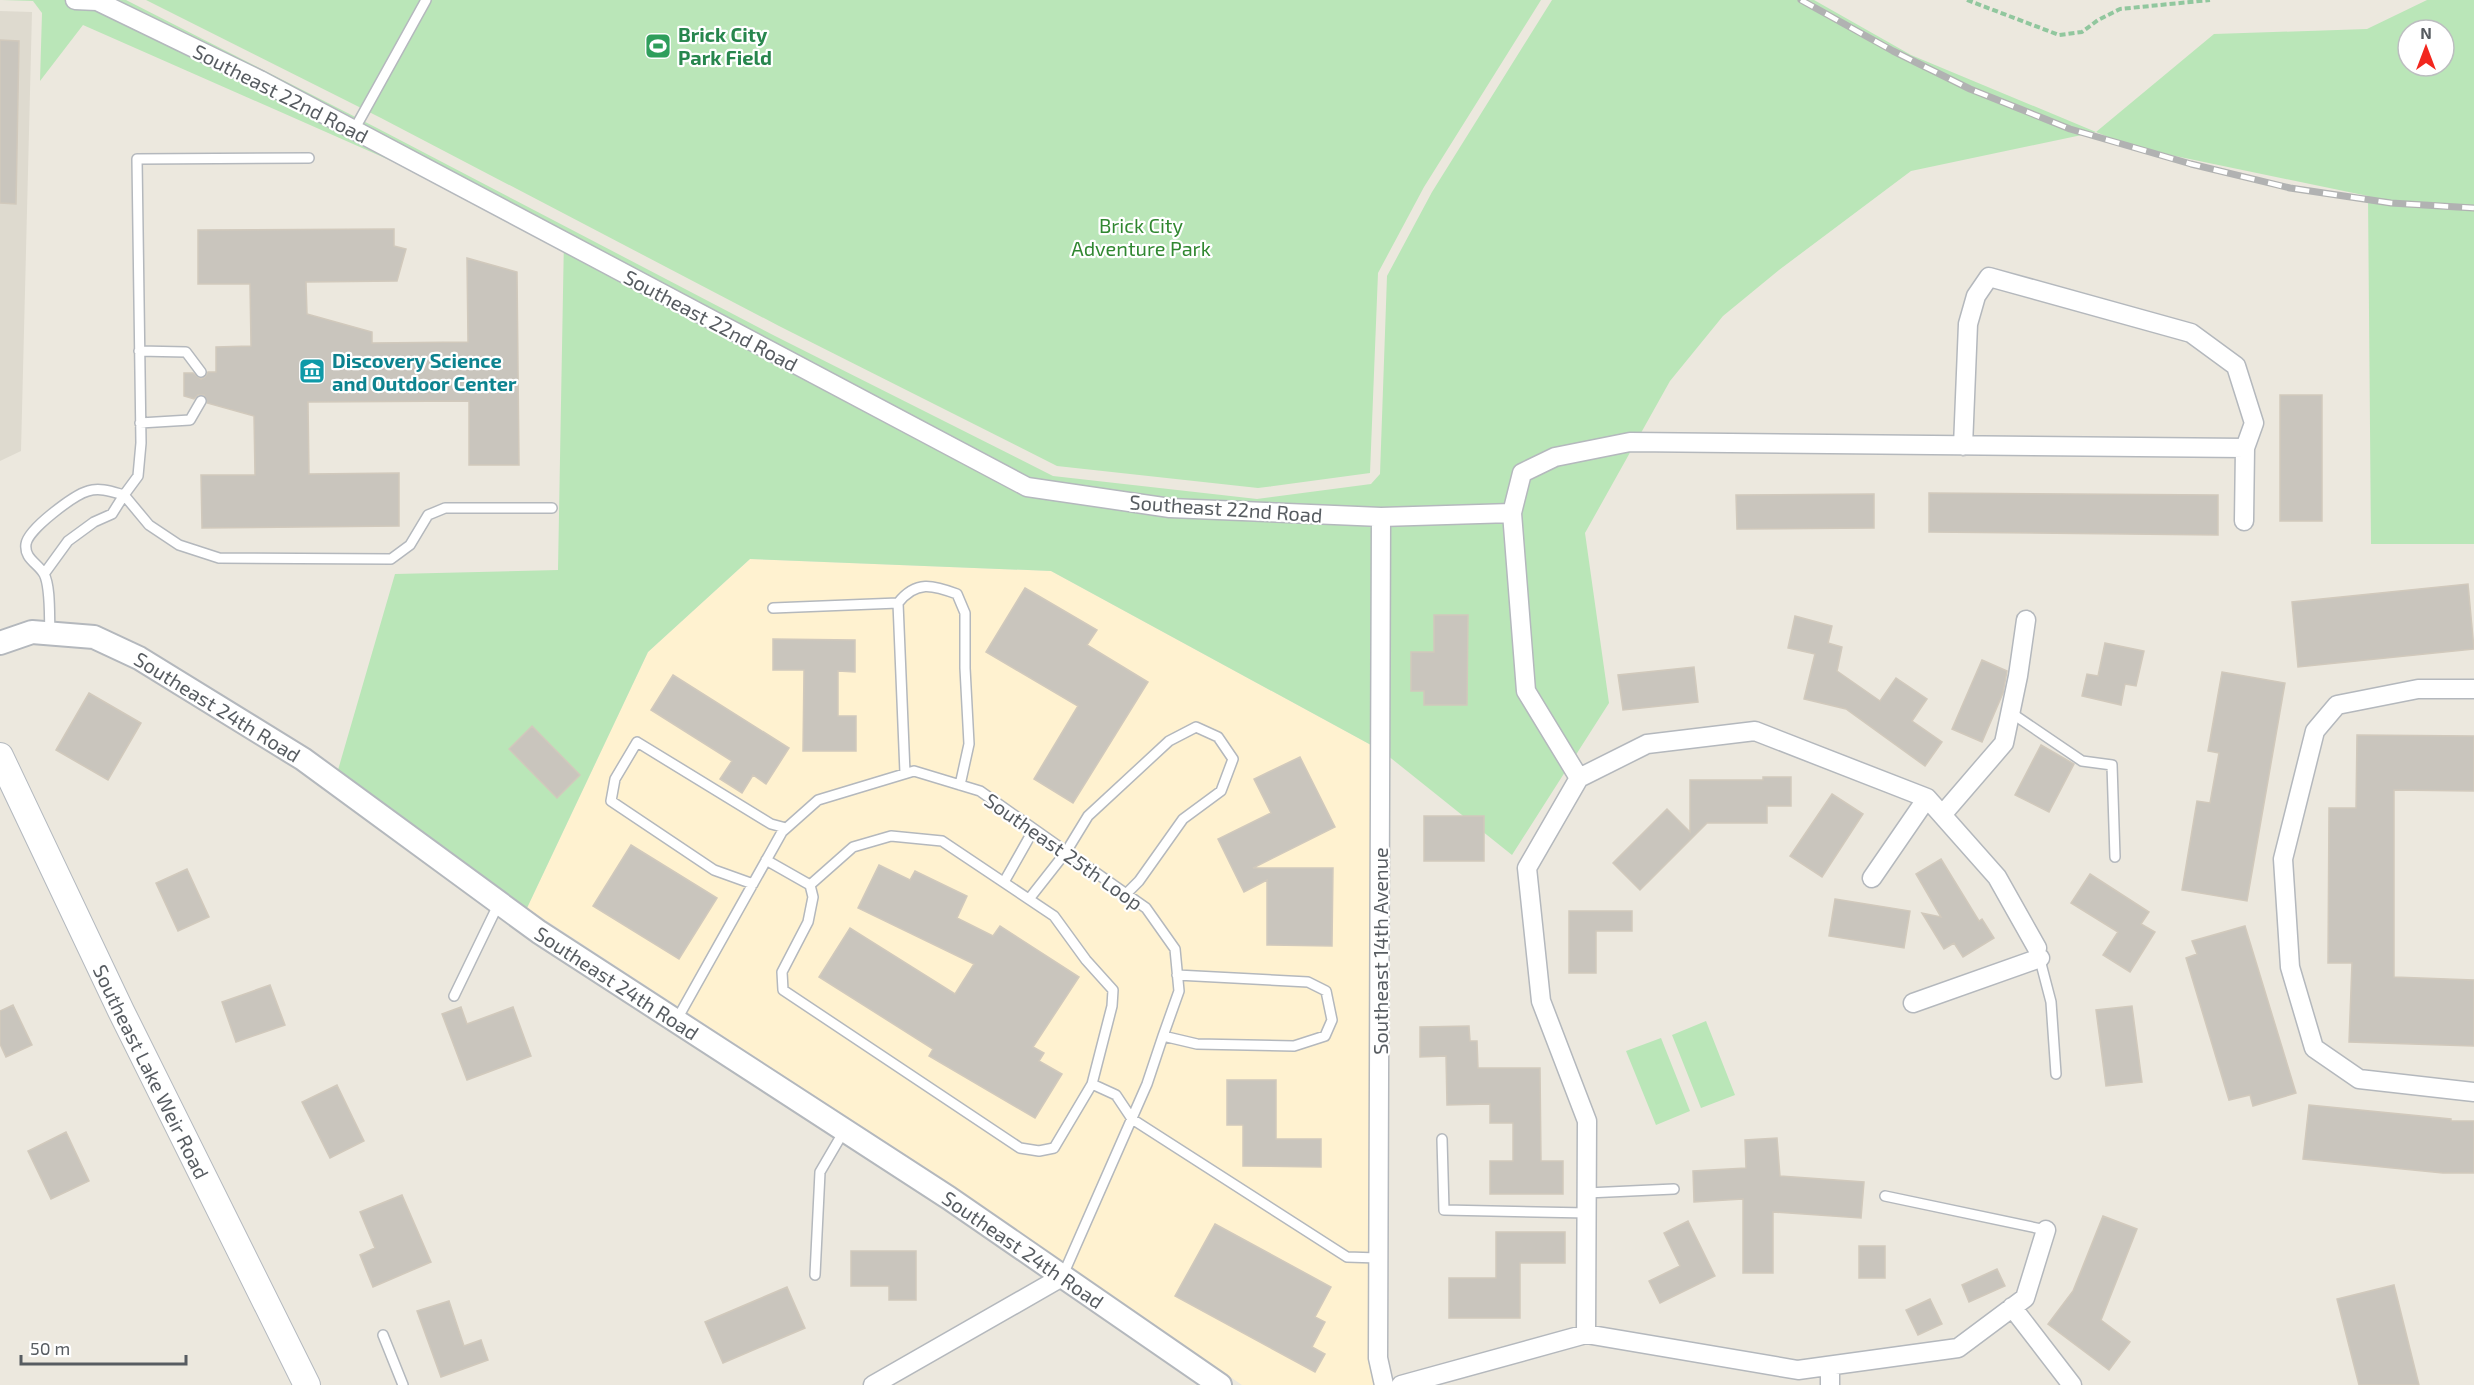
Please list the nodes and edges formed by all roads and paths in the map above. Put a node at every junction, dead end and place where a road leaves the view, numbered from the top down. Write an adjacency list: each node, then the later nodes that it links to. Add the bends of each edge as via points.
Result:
1 (75, 0): 5 (street, Southeast 22nd Road, via 97,1)
2 (426, 0): 5 (lane)
3 (1967, 0): 4 (path, via 2059,35 2082,32 2120,9)
4 (2210, 0)
5 (354, 130): 16 (street, Southeast 22nd Road, via 1027,487 1170,508)
6 (309, 158): 7 (lane, via 136,159)
7 (139, 351): 8 (lane, via 186,352); 10 (lane)
8 (201, 372)
9 (201, 401): 10 (lane, via 190,420)
10 (140, 423): 13 (lane, via 138,476)
11 (1963, 446): 12 (street); 12 (street, via 1968,324 1976,296 1989,277 2191,333 2236,366 2254,423); 15 (street, via 1630,442 1555,457 1522,473)
12 (2245, 448): 17 (street)
13 (124, 495): 14 (lane, via 149,525 179,545 219,558 392,559 410,545 428,515 445,508); 18 (lane, via 112,514 68,541); 18 (lane, via 89,490 36,529 26,545 28,557)
14 (552, 508)
15 (1512, 513): 16 (street, Southeast 22nd Road); 28 (street, via 1526,691)
16 (1381, 517): 61 (street, Southeast 14th Avenue)
17 (2244, 520)
18 (44, 574): 22 (lane)
19 (898, 603): 20 (lane); 27 (lane); 29 (lane, via 907,592 925,586 938,587 957,594 965,613 969,744)
20 (773, 608)
21 (2026, 620): 25 (street)
22 (50, 634): 23 (street, Southeast 24th Road, via 32,632); 43 (street, Southeast 24th Road, via 94,637 139,658 303,759)
23 (0, 643)
24 (2474, 689): 52 (street, via 2418,689 2337,705 2315,730 2283,859 2290,967 2314,1048 2359,1079)
25 (2010, 712): 31 (street, via 2004,743); 35 (lane, via 2082,761 2112,765)
26 (0, 756): 68 (main road, Southeast Lake Weir Road)
27 (905, 773): 29 (lane, Southeast 25th Loop, via 914,771); 32 (lane, Southeast 25th Loop, via 818,800)
28 (1579, 778): 30 (street, via 1647,744 1755,730); 57 (street, via 1527,868 1541,1001 1587,1121)
29 (960, 785): 33 (lane, Southeast 25th Loop, via 980,791)
30 (1927, 798): 31 (street); 37 (street)
31 (1942, 815): 44 (street, via 1997,877)
32 (786, 828): 36 (lane, Southeast 25th Loop); 39 (lane, via 771,824 637,742 615,779 611,801 714,870)
33 (1034, 829): 34 (lane, Southeast 25th Loop); 38 (lane)
34 (1066, 852): 41 (lane, Southeast 25th Loop); 41 (lane, via 1088,816 1169,741 1196,727 1218,737 1233,759 1221,791 1183,819); 42 (lane)
35 (2115, 858)
36 (766, 860): 39 (lane, Southeast 25th Loop); 40 (lane)
37 (1872, 878)
38 (1004, 882): 40 (lane, via 942,841 891,836 853,846); 42 (lane)
39 (753, 884): 48 (lane, Southeast 25th Loop)
40 (810, 885): 51 (lane, via 813,897 808,921 782,972 783,990 1020,1148 1054,1148)
41 (1126, 894): 45 (lane, Southeast 25th Loop, via 1146,908 1175,949)
42 (1029, 899): 51 (lane, via 1054,916 1113,990)
43 (499, 903): 46 (lane); 48 (street, Southeast 24th Road)
44 (2038, 953): 47 (street); 50 (lane, via 2051,1002)
45 (1178, 975): 49 (lane, Southeast 25th Loop, via 1179,991); 49 (lane, via 1308,982 1326,991 1332,1020 1325,1036 1294,1046 1197,1044)
46 (454, 996)
47 (1913, 1003)
48 (676, 1021): 54 (street, Southeast 24th Road)
49 (1163, 1036): 53 (lane, Southeast 25th Loop)
50 (2056, 1074)
51 (1092, 1084): 53 (lane, via 1116,1095)
52 (2474, 1092)
53 (1132, 1119): 61 (lane, via 1347,1257); 63 (lane, Southeast 25th Loop)
54 (845, 1130): 62 (lane, via 820,1172); 63 (street, Southeast 24th Road)
55 (1442, 1139): 59 (lane, via 1444,1210)
56 (1674, 1189): 57 (lane)
57 (1587, 1193): 59 (street)
58 (1885, 1196): 60 (lane)
59 (1587, 1213): 65 (street)
60 (2046, 1230): 64 (street, via 2025,1298)
61 (1378, 1258): 72 (street, Southeast 14th Avenue, via 1378,1358)
62 (815, 1275)
63 (1062, 1277): 70 (street); 71 (street, Southeast 24th Road)
64 (2012, 1307): 67 (street, via 1958,1348); 75 (street)
65 (1586, 1334): 67 (street, via 1798,1370); 73 (street)
66 (383, 1335): 69 (lane)
67 (1830, 1366): 74 (street)
68 (307, 1385)
69 (404, 1385)
70 (873, 1385)
71 (1220, 1385)
72 (1384, 1385)
73 (1401, 1385)
74 (1830, 1385)
75 (2072, 1385)

